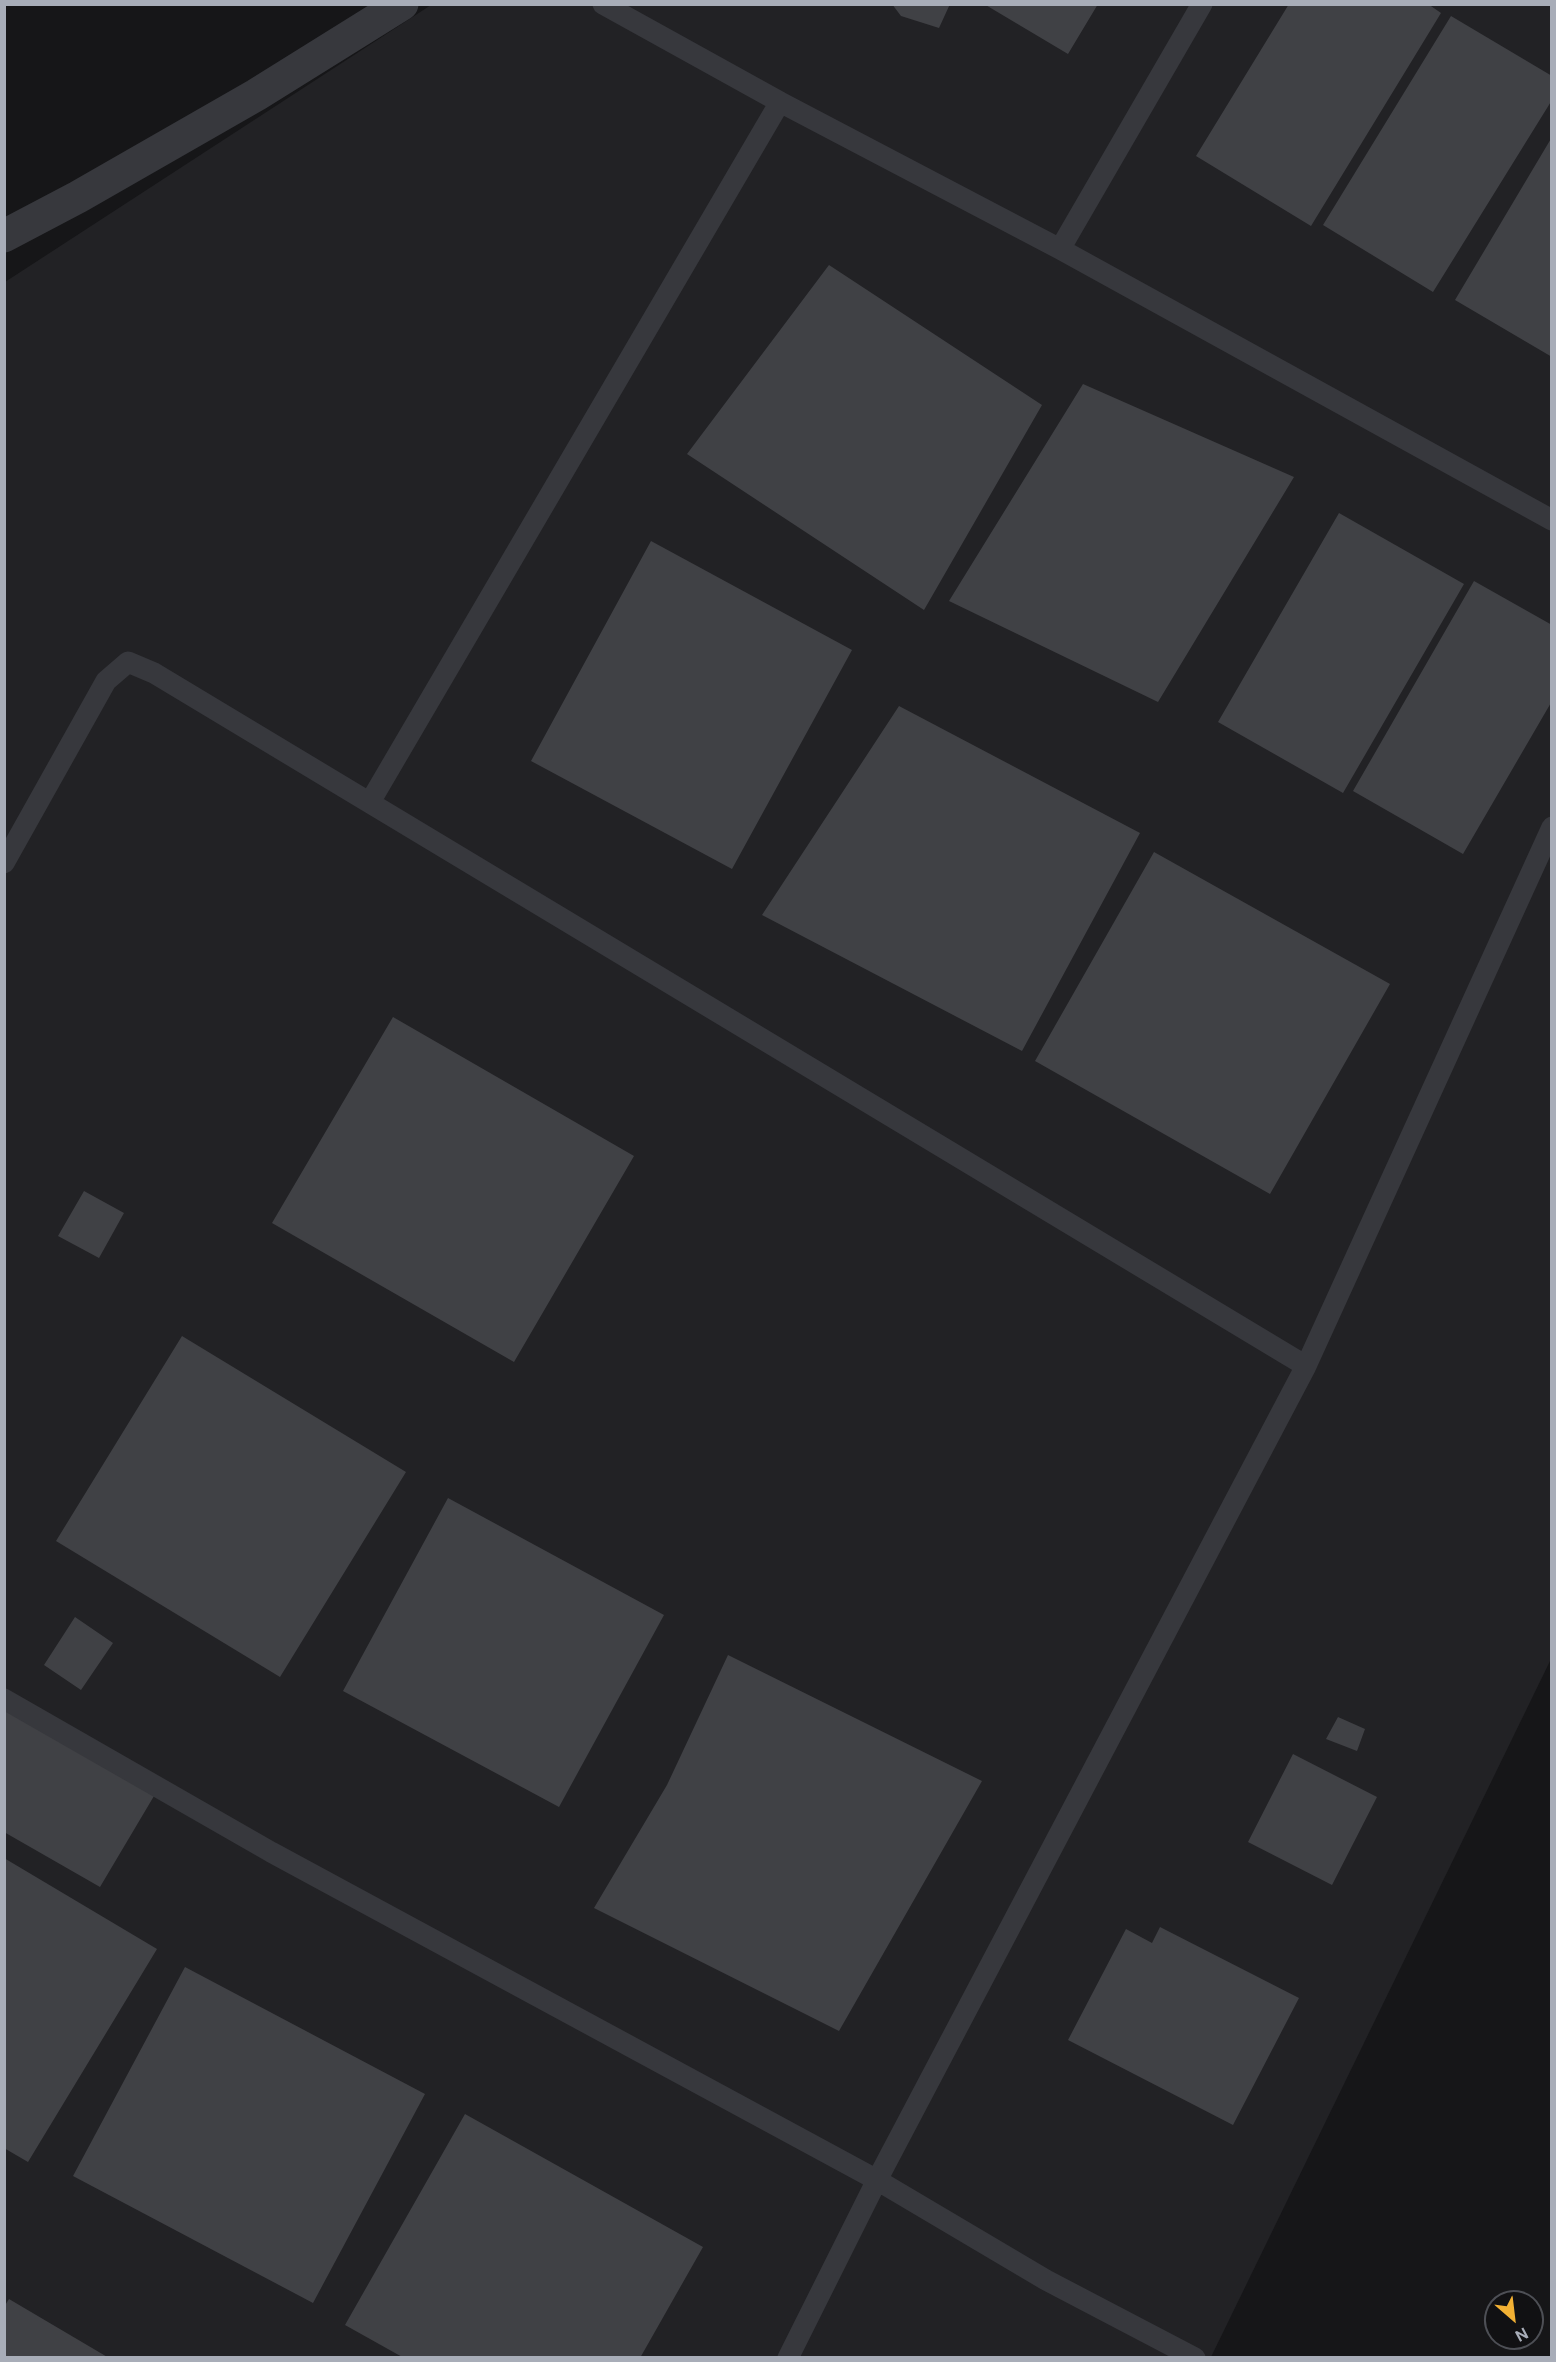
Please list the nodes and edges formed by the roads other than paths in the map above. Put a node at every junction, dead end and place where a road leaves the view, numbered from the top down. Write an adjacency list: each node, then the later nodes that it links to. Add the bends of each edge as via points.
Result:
1 (402, 4): 5 (street, via 256,95)
2 (603, 4): 4 (lane)
3 (1202, 4): 6 (lane)
4 (780, 102): 6 (lane); 8 (lane)
5 (4, 236)
6 (1060, 249): 7 (lane)
7 (1551, 520)
8 (370, 802): 10 (lane, via 154,673 128,662 106,681); 11 (lane)
9 (1551, 827): 11 (lane)
10 (4, 863)
11 (1306, 1366): 13 (lane)
12 (4, 1698): 13 (lane, via 271,1852)
13 (877, 2180): 14 (lane); 15 (lane, via 1046,2280)
14 (788, 2358)
15 (1195, 2358)

